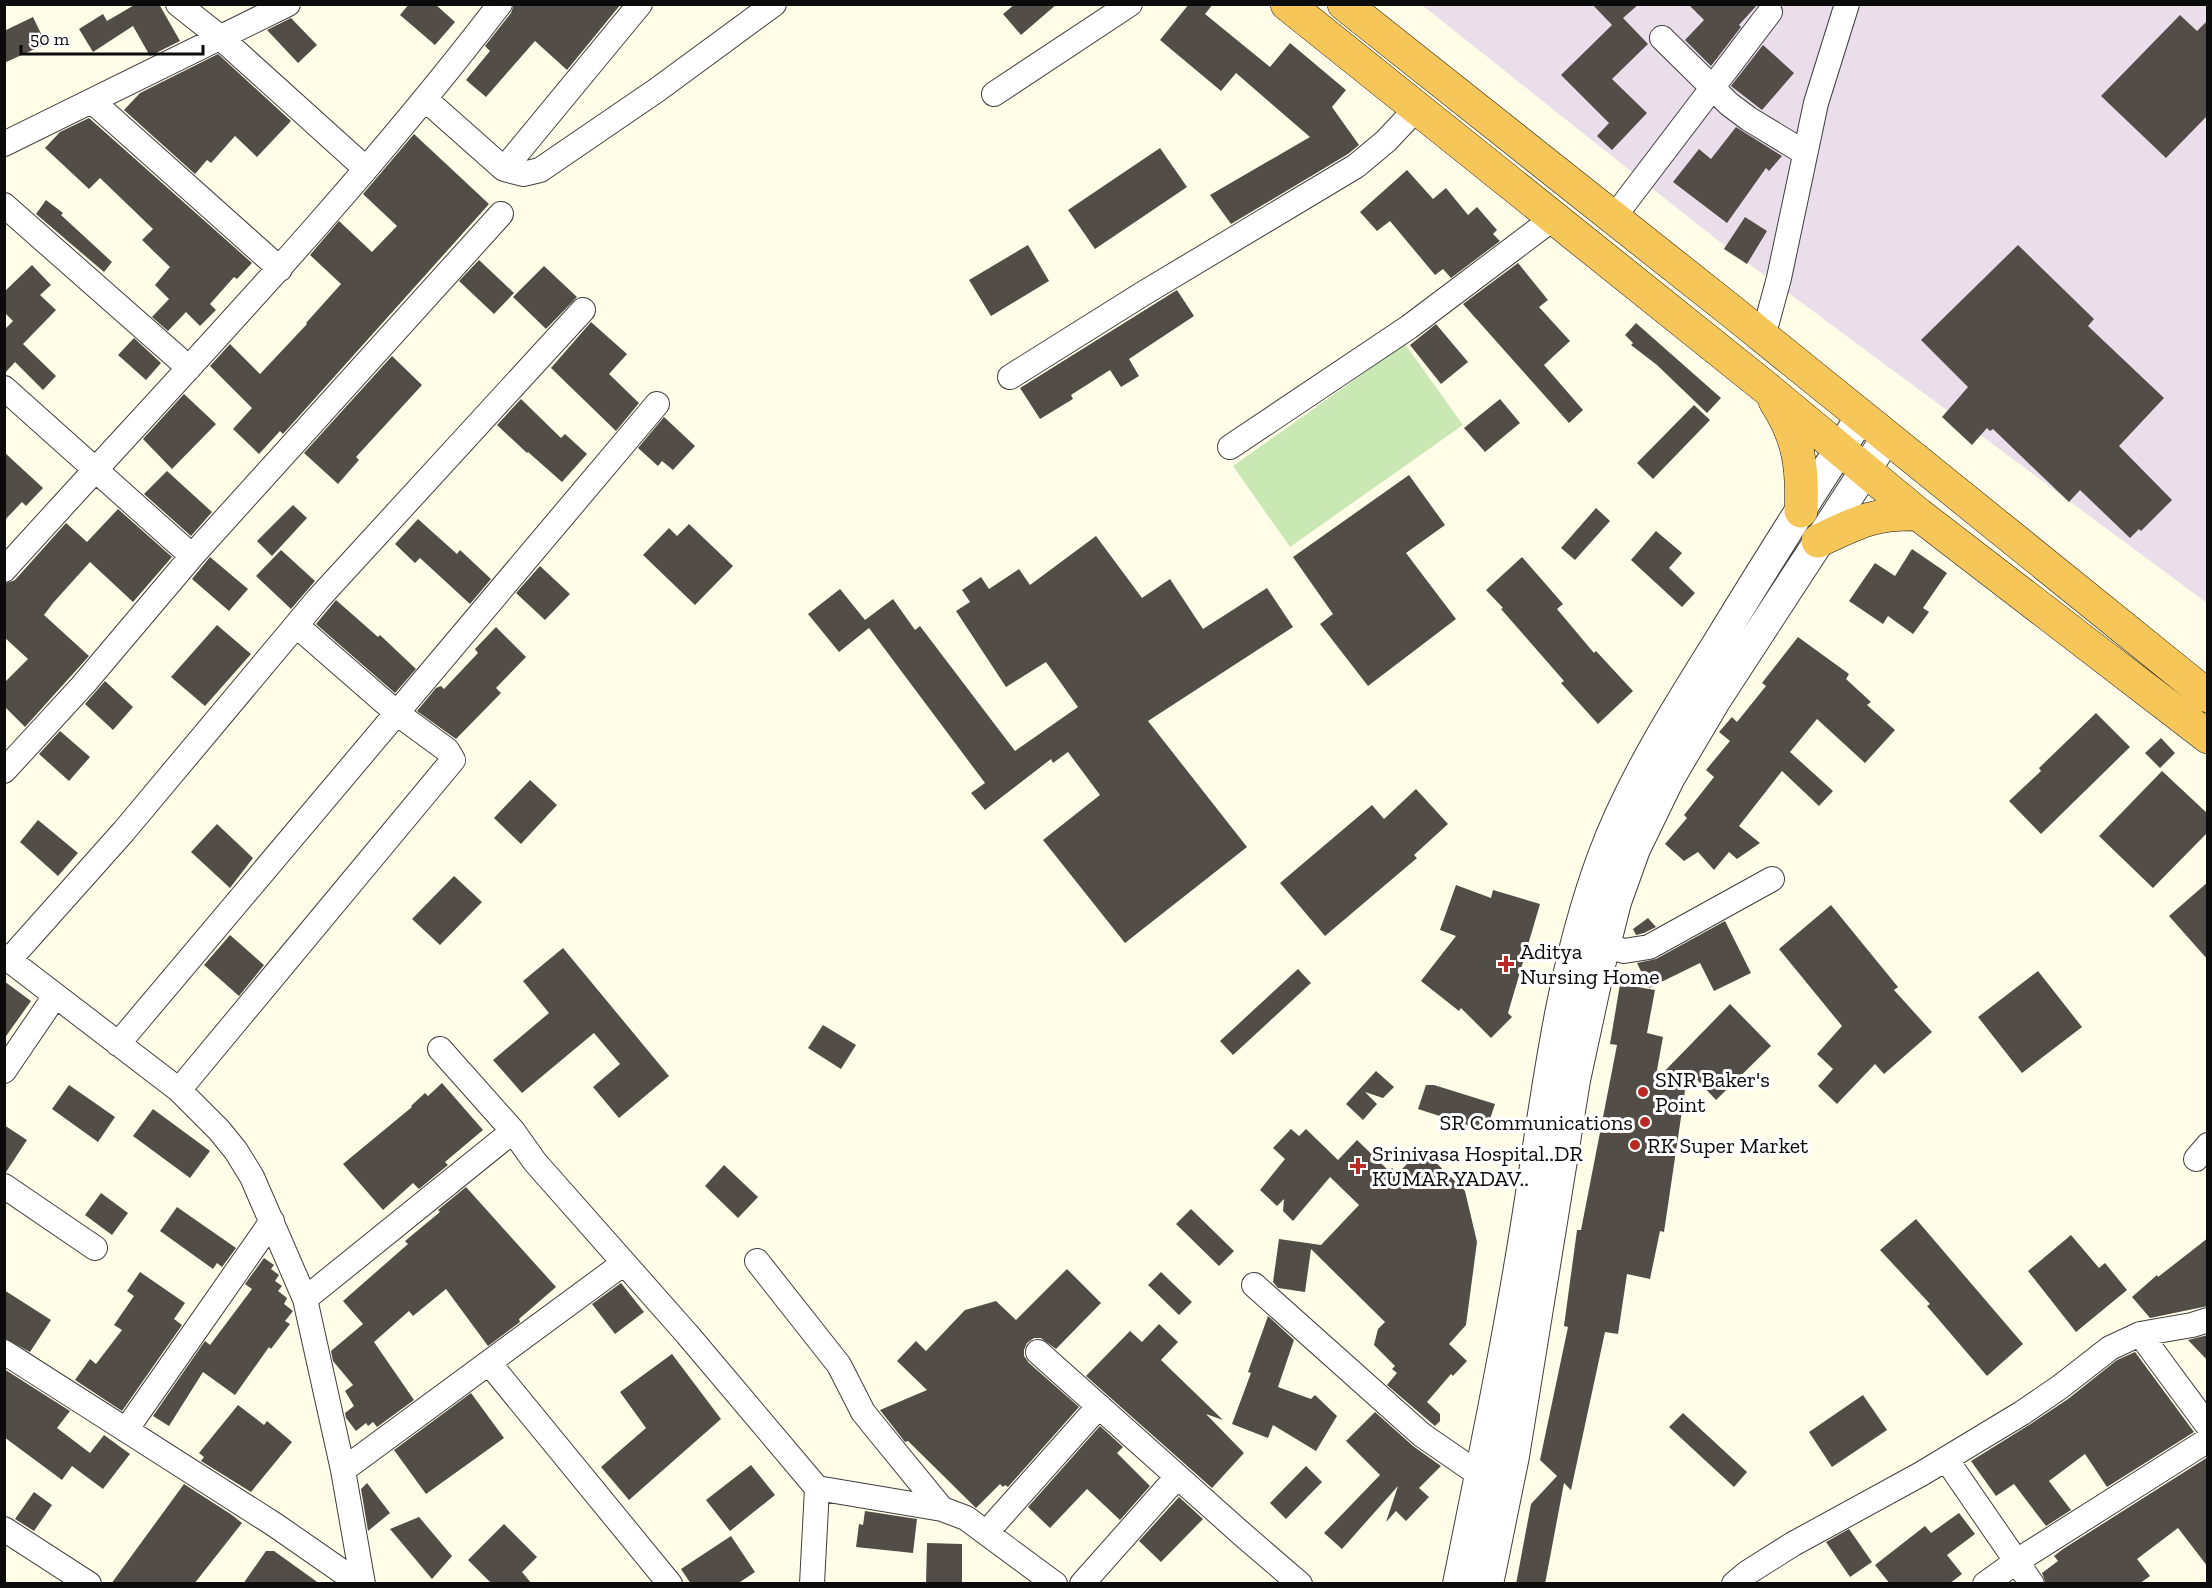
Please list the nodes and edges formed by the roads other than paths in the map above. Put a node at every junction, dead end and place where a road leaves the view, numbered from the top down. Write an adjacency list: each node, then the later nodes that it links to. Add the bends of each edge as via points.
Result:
1 (178, 4): 11 (street)
2 (288, 4): 11 (street)
3 (500, 4): 15 (street)
4 (640, 4): 21 (street)
5 (774, 4): 21 (street, via 540,170 523,174)
6 (1130, 4): 14 (street)
7 (1287, 4): 17 (highway)
8 (1344, 4): 25 (highway)
9 (1846, 4): 19 (street)
10 (1770, 12): 13 (street)
11 (220, 38): 16 (street); 20 (street)
12 (1662, 38): 13 (street)
13 (1712, 89): 19 (street, via 1749,119); 25 (street)
14 (994, 94)
15 (425, 99): 20 (street); 21 (street)
16 (92, 101): 18 (street); 26 (street)
17 (1417, 108): 24 (highway); 30 (street, via 1356,166)
18 (4, 144)
19 (1805, 153): 28 (street)
20 (366, 169): 26 (street)
21 (504, 169)
22 (4, 205): 29 (street)
23 (501, 214): 43 (street)
24 (1555, 217): 31 (highway); 36 (street, via 1409,327)
25 (1614, 217): 28 (highway)
26 (280, 269): 29 (street)
27 (584, 310): 45 (street)
28 (1763, 336): 34 (highway)
29 (189, 368): 38 (street)
30 (1010, 377)
31 (1765, 387): 37 (highway); 40 (highway, via 1784,415 1796,444 1803,475)
32 (4, 388): 38 (street)
33 (657, 404): 49 (street)
34 (1861, 417): 35 (highway); 37 (street)
35 (1887, 437): 39 (street); 46 (highway)
36 (1230, 447)
37 (1840, 448): 39 (highway); 40 (street)
38 (95, 470): 43 (street); 44 (street)
39 (1864, 470): 41 (highway); 42 (street)
40 (1801, 510): 51 (street, via 1713,651)
41 (1918, 514): 42 (highway, via 1876,516); 47 (highway)
42 (1818, 541): 51 (street, via 1715,701)
43 (192, 556): 52 (street)
44 (4, 570)
45 (297, 626): 49 (street); 56 (street, via 124,831)
46 (2141, 643): 47 (highway); 48 (highway)
47 (2120, 669): 50 (highway)
48 (2208, 696)
49 (398, 714): 58 (street); 61 (street, via 447,750 452,763)
50 (2208, 736)
51 (1658, 770): 54 (street, via 1604,852); 55 (street)
52 (4, 771)
53 (1772, 879): 55 (street, via 1648,947 1624,951)
54 (1576, 936): 55 (street); 81 (street)
55 (1605, 946): 83 (street, via 1575,1080)
56 (7, 958): 57 (street)
57 (55, 996): 58 (street); 60 (street)
58 (117, 1044): 61 (street)
59 (440, 1048): 62 (street)
60 (4, 1071)
61 (179, 1090): 64 (street, via 236,1151)
62 (513, 1131): 67 (street); 69 (street)
63 (4, 1186): 65 (street)
64 (272, 1221): 69 (street); 77 (street)
65 (95, 1248)
66 (757, 1261): 85 (street, via 839,1365 863,1412)
67 (624, 1263): 74 (street); 84 (street)
68 (1254, 1285): 81 (street, via 1422,1435)
69 (305, 1299): 80 (street)
70 (2208, 1320): 71 (street)
71 (2139, 1334): 76 (street); 79 (street, via 2110,1348 2022,1413)
72 (4, 1352): 77 (street)
73 (1038, 1352): 75 (street)
74 (489, 1363): 80 (street); 91 (street)
75 (1098, 1406): 82 (street); 87 (street)
76 (2208, 1426)
77 (126, 1430): 90 (street)
78 (2208, 1440): 88 (street)
79 (1946, 1459): 88 (street); 98 (street, via 1793,1544)
80 (343, 1470): 90 (street)
81 (1480, 1475): 83 (street); 96 (street)
82 (1177, 1477): 94 (street); 95 (street)
83 (1509, 1481): 97 (street)
84 (817, 1488): 85 (street); 92 (street)
85 (942, 1509): 87 (street, via 966,1518)
86 (4, 1529): 89 (street)
87 (986, 1533): 93 (street)
88 (2017, 1561): 99 (street); 100 (street)
89 (89, 1584)
90 (362, 1584)
91 (670, 1584)
92 (812, 1584)
93 (1055, 1584)
94 (1082, 1584)
95 (1300, 1584)
96 (1458, 1584)
97 (1488, 1584)
98 (1734, 1584)
99 (1985, 1584)
100 (2032, 1584)

